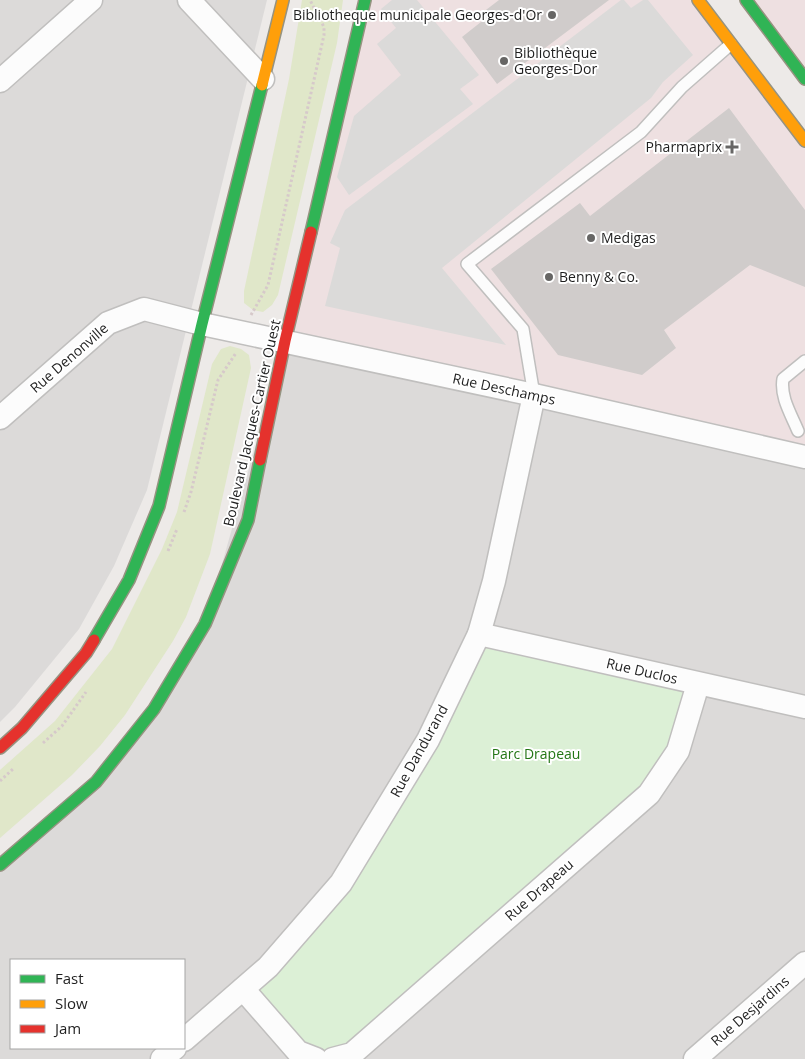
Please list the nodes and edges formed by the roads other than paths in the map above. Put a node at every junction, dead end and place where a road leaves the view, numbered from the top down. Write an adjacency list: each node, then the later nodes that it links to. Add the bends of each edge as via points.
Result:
1 (90, 0): 8 (street)
2 (188, 0): 9 (street)
3 (283, 0): 9 (main road)
4 (365, 0): 13 (main road, Boulevard Jacques-Cartier Ouest)
5 (698, 0): 7 (main road)
6 (746, 0): 10 (main road)
7 (731, 44): 11 (main road); 15 (lane, via 682,87 641,132 467,264 523,329)
8 (5, 73)
9 (263, 79): 12 (main road)
10 (805, 79)
11 (805, 141)
12 (202, 324): 13 (street, Rue Deschamps); 16 (street, Rue Denonville, via 144,309 108,323); 22 (main road, via 160,506 129,580 86,653 22,728)
13 (285, 341): 15 (street, Rue Deschamps); 23 (main road, Boulevard Jacques-Cartier Ouest, via 248,520 205,624 154,709 96,782)
14 (805, 361): 17 (lane, via 783,379 781,387)
15 (534, 396): 18 (street, Rue Deschamps); 19 (street, Rue Dandurand, via 494,581)
16 (0, 418)
17 (798, 431)
18 (805, 457)
19 (479, 634): 20 (street, Rue Duclos); 25 (street, Rue Dandurand, via 428,740 341,883 268,967)
20 (698, 684): 21 (street, Rue Duclos); 30 (street, Rue Drapeau, via 678,751 649,794 352,1054)
21 (805, 707)
22 (0, 748)
23 (0, 865)
24 (805, 963): 31 (street, Rue Desjardins)
25 (243, 989): 26 (street, Rue Dandurand); 29 (street, via 298,1052)
26 (185, 1039)
27 (174, 1049): 28 (street)
28 (162, 1059)
29 (316, 1059)
30 (333, 1059)
31 (695, 1059)

